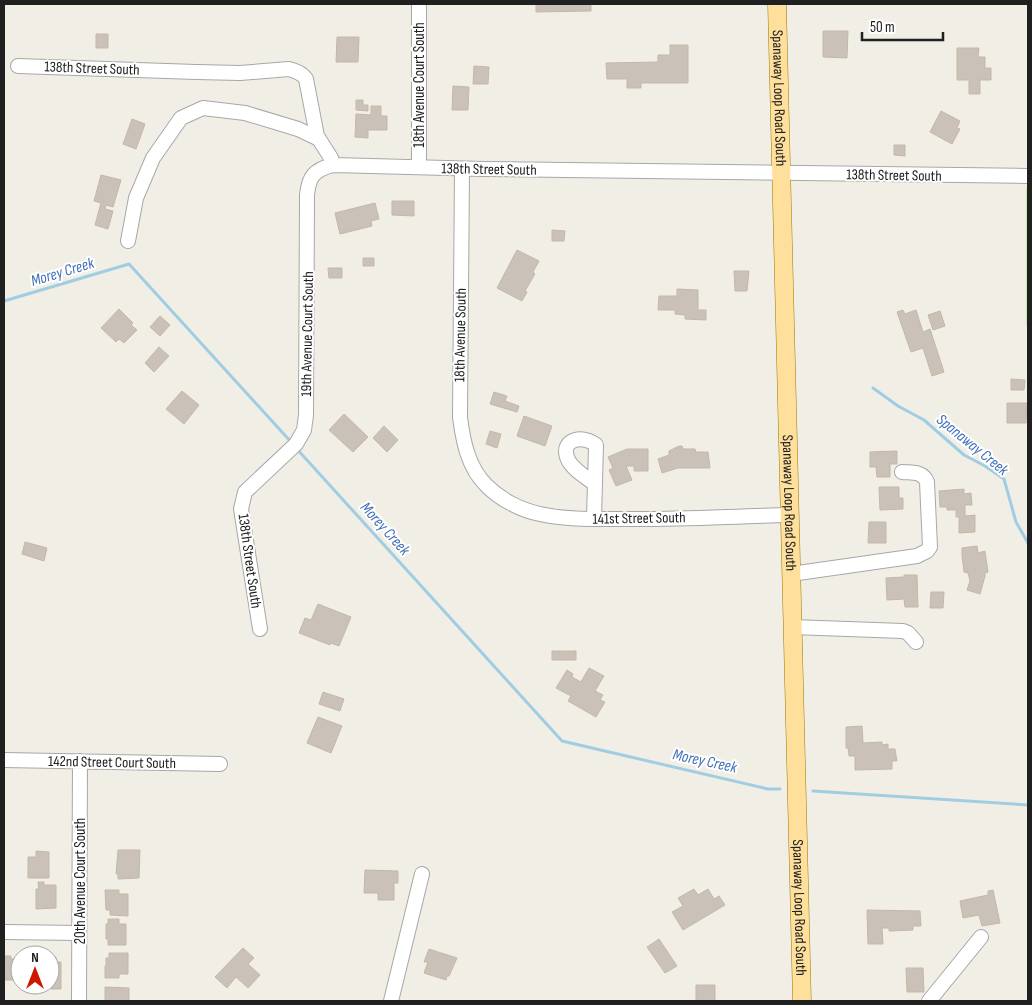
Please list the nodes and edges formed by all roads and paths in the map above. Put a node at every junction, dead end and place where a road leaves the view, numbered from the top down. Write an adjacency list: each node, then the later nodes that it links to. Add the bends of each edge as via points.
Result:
1 (419, 4): 6 (street, 18th Avenue Court South)
2 (777, 4): 8 (main road, Spanaway Loop Road South)
3 (18, 66): 4 (street, 138th Street South, via 205,73 289,69 306,79)
4 (319, 139): 5 (street, 138th Street South); 10 (street, via 245,113 202,108 181,118 153,158 136,198)
5 (333, 165): 6 (street, 138th Street South); 13 (street, 19th Avenue Court South, via 316,172 308,185 304,430 296,444)
6 (419, 166): 7 (street, 138th Street South)
7 (462, 169): 8 (street, 138th Street South); 14 (street, 18th Avenue South, via 460,417 469,459)
8 (781, 173): 9 (street, 138th Street South); 15 (main road, Spanaway Loop Road South)
9 (1028, 176)
10 (128, 241)
11 (902, 472): 17 (street, via 925,477 930,547 926,551 916,556)
12 (595, 484): 16 (street)
13 (245, 492): 19 (street, 138th Street South, via 241,509)
14 (493, 492): 16 (street, 141st Street South, via 520,508 538,514)
15 (790, 514): 16 (street, 141st Street South); 17 (main road, Spanaway Loop Road South)
16 (594, 519)
17 (791, 574): 18 (main road, Spanaway Loop Road South)
18 (792, 627): 20 (street, via 903,630); 30 (main road, Spanaway Loop Road South)
19 (260, 630)
20 (916, 642)
21 (4, 760): 22 (street, 142nd Street Court South)
22 (80, 761): 23 (street, 142nd Street Court South); 26 (street, 20th Avenue Court South)
23 (220, 764)
24 (422, 874): 29 (street)
25 (4, 932): 26 (street)
26 (79, 932): 28 (street, 20th Avenue Court South)
27 (980, 937): 31 (street)
28 (79, 1001)
29 (391, 1001)
30 (802, 1001)
31 (928, 1001)

